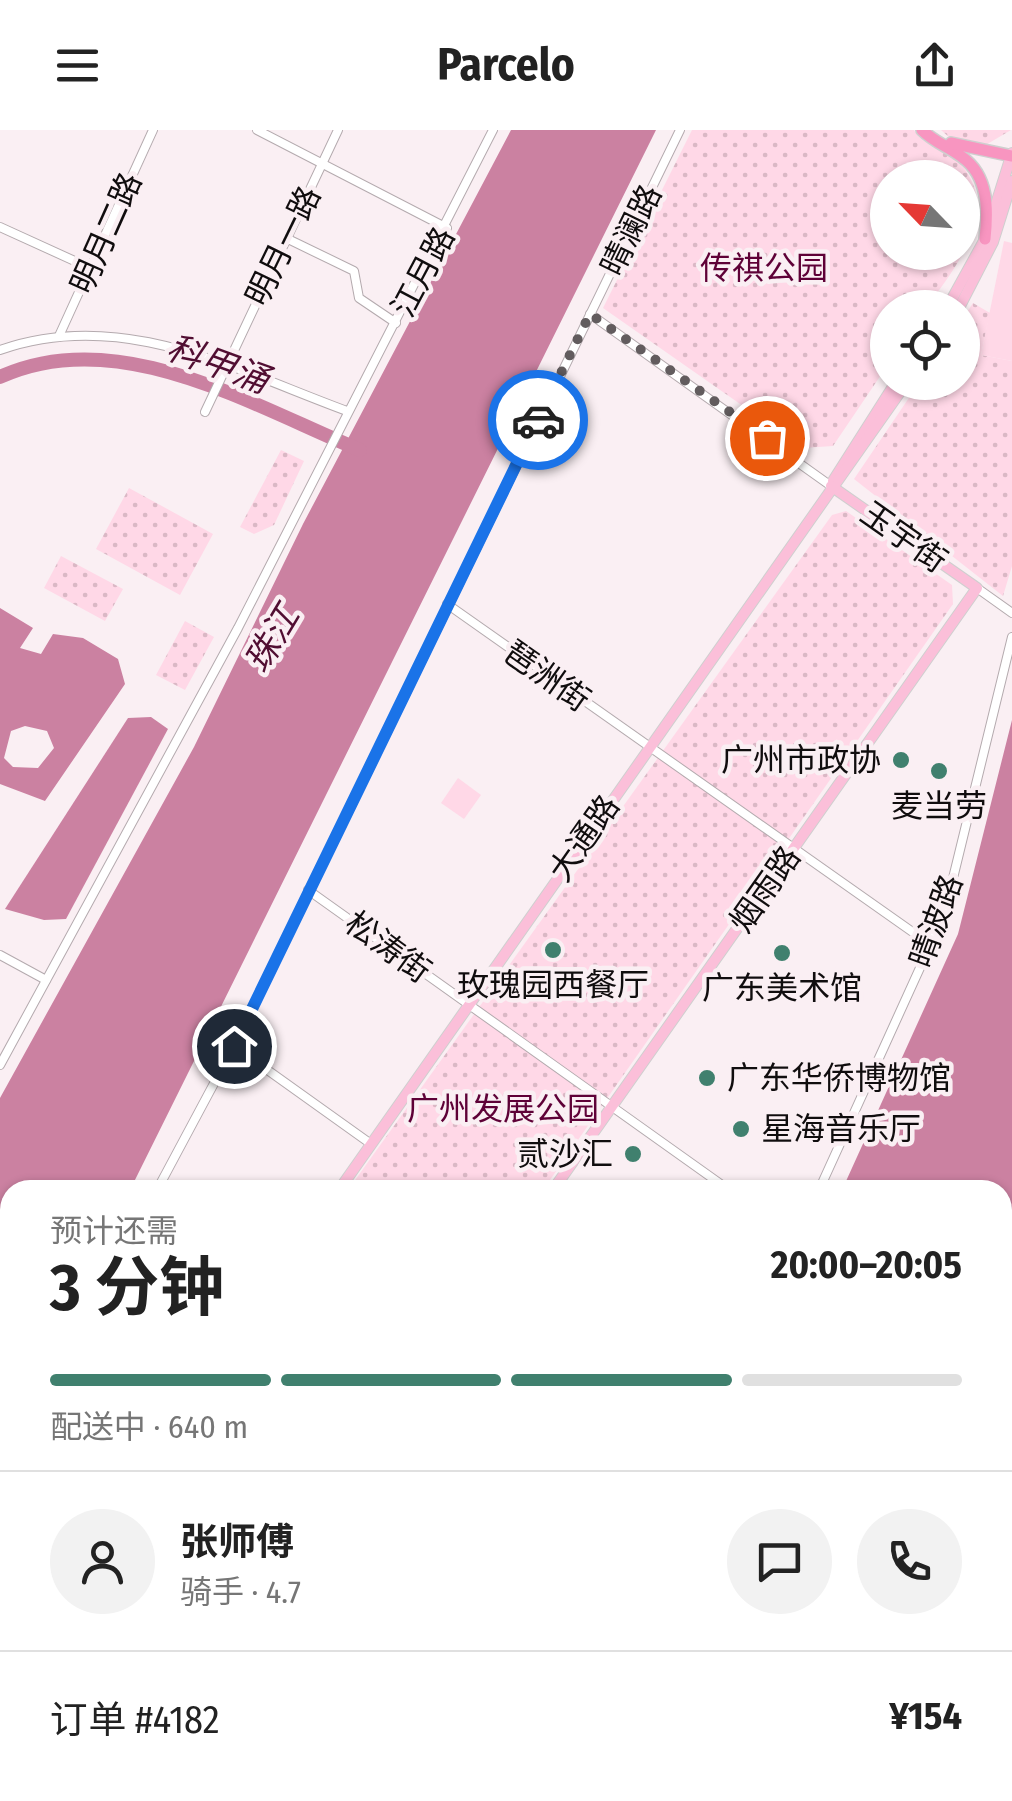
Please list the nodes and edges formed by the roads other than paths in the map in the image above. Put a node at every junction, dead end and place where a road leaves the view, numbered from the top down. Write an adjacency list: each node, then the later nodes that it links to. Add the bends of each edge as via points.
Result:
1 (152, 130): 18 (street, 明月二路)
2 (257, 130): 12 (street)
3 (338, 130): 12 (street, 明月一路)
4 (494, 130): 15 (street, 江月路)
5 (680, 130): 21 (street, 晴澜路)
6 (922, 130): 9 (highway)
7 (930, 130): 9 (highway)
8 (1012, 138): 10 (highway)
9 (952, 147): 10 (highway); 17 (highway, via 980,178 988,214)
10 (995, 150): 11 (highway)
11 (1012, 154): 17 (main road)
12 (322, 165): 15 (street); 16 (street, 明月一路)
13 (1012, 181): 20 (main road)
14 (0, 227): 18 (street)
15 (447, 228): 22 (street, 江月路)
16 (288, 238): 22 (street, via 354,271 359,298); 25 (street, 明月一路)
17 (985, 239): 19 (main road)
18 (90, 268): 23 (street, 明月二路)
19 (957, 290)
20 (968, 290)
21 (590, 314): 30 (street); 32 (street, 晴澜路)
22 (396, 323): 29 (street, 江月路)
23 (59, 336): 24 (street); 25 (street, via 151,342)
24 (0, 350)
25 (227, 362): 28 (street, 明月一路); 29 (street)
26 (884, 400): 30 (main road, 大通路)
27 (894, 400): 30 (main road, 大通路)
28 (206, 412)
29 (347, 412): 40 (street, 江月路)
30 (831, 486): 31 (main road, 玉宇街); 35 (main road, 大通路)
31 (976, 588): 33 (street); 36 (main road, 烟雨路)
32 (447, 604): 35 (street, 琶洲街); 37 (street, 晴澜路)
33 (1012, 613)
34 (1012, 637): 38 (street, 晴波路)
35 (648, 748): 36 (street, 琶洲街); 41 (main road, 大通路)
36 (793, 850): 38 (street, 琶洲街); 44 (main road, 烟雨路)
37 (308, 890): 41 (street, 松涛街); 42 (street, 晴澜路)
38 (932, 945): 50 (street, 晴波路)
39 (0, 955): 40 (street)
40 (46, 980): 43 (street, 江月路)
41 (468, 1004): 44 (street, 松涛街); 45 (main road, 大通路)
42 (234, 1046): 45 (street); 46 (street, 晴澜路)
43 (0, 1065)
44 (612, 1106): 48 (main road, 烟雨路); 49 (street, 松涛街)
45 (371, 1144): 47 (main road, 大通路)
46 (163, 1180)
47 (345, 1180)
48 (560, 1180)
49 (715, 1180)
50 (824, 1180)

